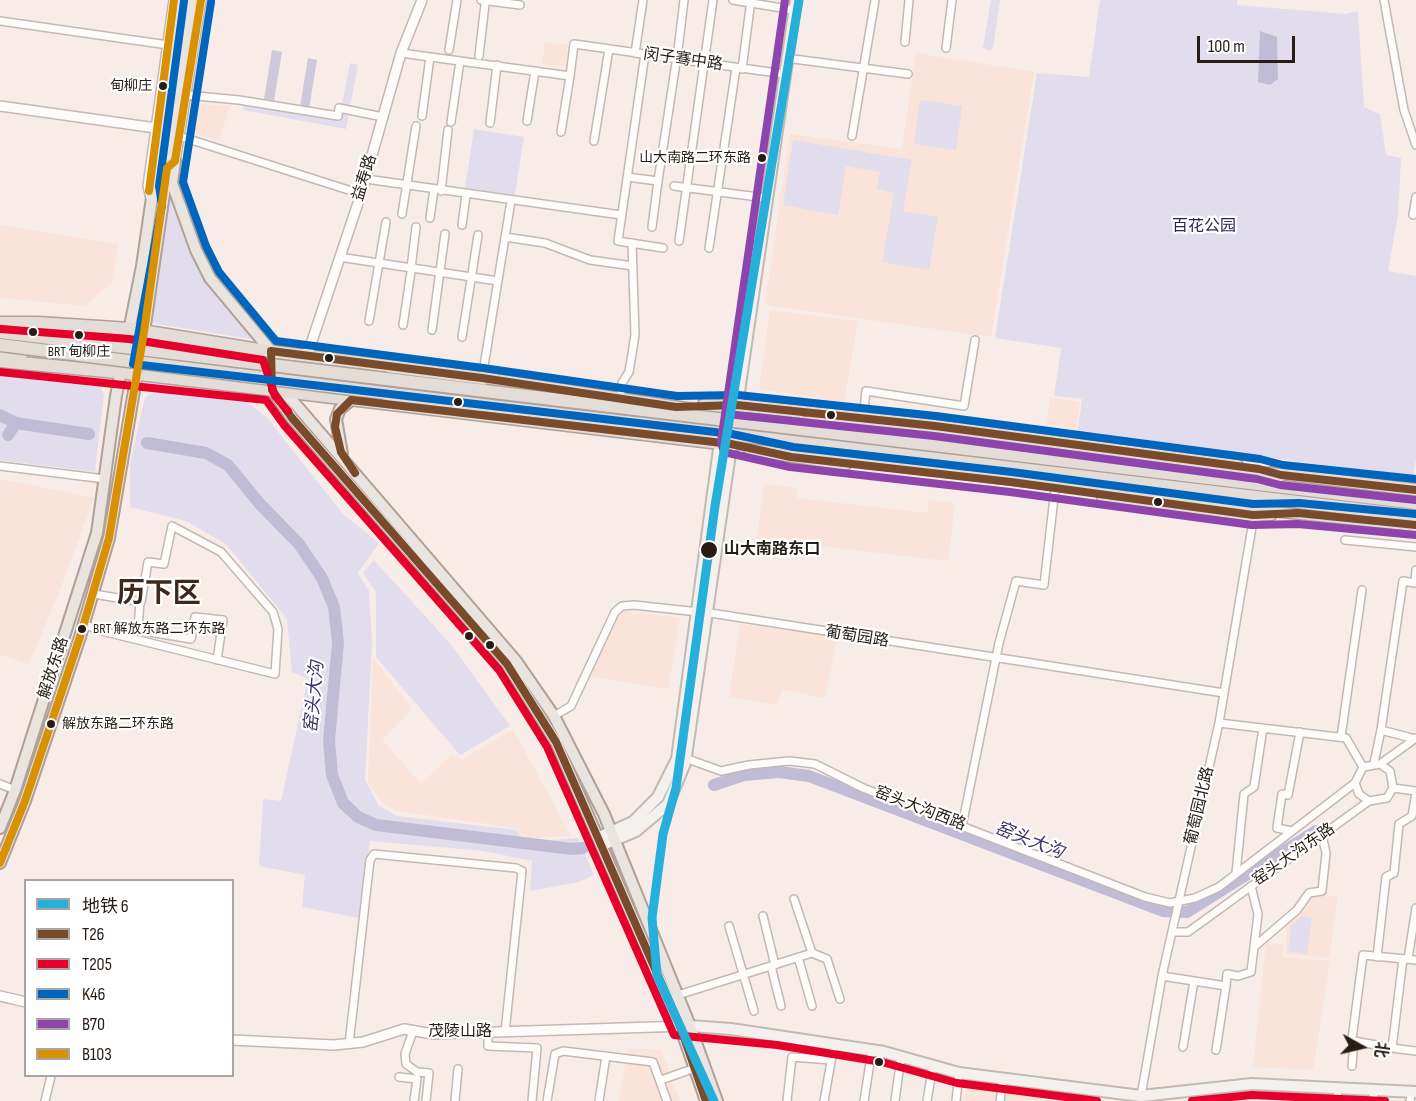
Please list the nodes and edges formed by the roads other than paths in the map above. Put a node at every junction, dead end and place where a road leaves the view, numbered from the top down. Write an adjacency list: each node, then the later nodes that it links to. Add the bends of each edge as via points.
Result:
1 (174, 0): 21 (street)
2 (181, 0): 70 (main road)
3 (192, 0): 56 (main road)
4 (201, 0): 41 (street)
5 (422, 0): 25 (street, 益寿路)
6 (457, 0): 24 (street)
7 (643, 0): 26 (street, 闵子骞中路)
8 (684, 0): 30 (street)
9 (713, 0): 33 (street)
10 (733, 0): 15 (street)
11 (875, 0): 36 (street)
12 (909, 0): 20 (street)
13 (952, 0): 22 (street)
14 (1384, 0): 55 (street, via 1404,110)
15 (751, 1): 18 (street); 35 (street)
16 (483, 2): 17 (street); 28 (street)
17 (520, 5)
18 (795, 5): 31 (main road)
19 (0, 21): 21 (street)
20 (905, 42)
21 (168, 45): 49 (street)
22 (946, 48)
23 (609, 49): 26 (street, 闵子骞中路); 40 (street, 闵子骞中路, via 573,44); 54 (street)
24 (449, 50)
25 (401, 53): 29 (street); 44 (street, 益寿路)
26 (635, 53): 27 (street, 闵子骞中路)
27 (645, 54): 30 (street, 闵子骞中路); 57 (street)
28 (479, 56)
29 (430, 57): 32 (street); 43 (street)
30 (677, 57): 33 (street, 闵子骞中路); 59 (street)
31 (786, 58): 36 (street); 38 (main road)
32 (460, 60): 34 (street); 46 (street)
33 (703, 62): 35 (street, 闵子骞中路); 62 (street)
34 (497, 65): 37 (street); 47 (street)
35 (739, 68): 38 (street, 闵子骞中路); 64 (street)
36 (863, 68): 39 (street); 53 (street)
37 (535, 71): 40 (street); 45 (street)
38 (784, 74): 68 (main road)
39 (908, 74)
40 (570, 76): 51 (street)
41 (186, 95): 44 (street, via 338,116 339,108); 52 (street)
42 (0, 106): 49 (street)
43 (422, 116)
44 (383, 117): 58 (street, 益寿路)
45 (527, 121)
46 (451, 122)
47 (490, 123)
48 (416, 126): 60 (street)
49 (156, 128): 70 (street, via 148,186)
50 (448, 130): 63 (street)
51 (561, 132)
52 (179, 136): 56 (street); 65 (street)
53 (852, 136)
54 (594, 141)
55 (1416, 144)
56 (170, 169): 90 (main road); 107 (main road, via 183,218 210,278)
57 (627, 177): 59 (street); 72 (street)
58 (366, 179): 60 (street); 65 (street, 益寿路)
59 (658, 181): 78 (street)
60 (408, 185): 63 (street); 71 (street)
61 (674, 186): 62 (street)
62 (686, 188): 64 (street); 82 (street)
63 (437, 190): 66 (street); 74 (street)
64 (717, 192): 68 (street); 85 (street)
65 (361, 194): 86 (street, 益寿路)
66 (466, 195): 69 (street); 76 (street)
67 (1416, 197): 73 (street)
68 (766, 198): 120 (main road)
69 (510, 201): 72 (street); 81 (street)
70 (152, 203): 90 (main road)
71 (402, 214)
72 (621, 215): 83 (street, via 618,241)
73 (1413, 215)
74 (430, 218)
75 (386, 222): 87 (street)
76 (462, 225)
77 (417, 227): 88 (street)
78 (652, 228)
79 (445, 234): 91 (street)
80 (478, 235): 92 (street)
81 (505, 237): 89 (street, via 545,243 590,260); 93 (street)
82 (679, 241)
83 (632, 243): 84 (street); 89 (street)
84 (663, 248)
85 (709, 248)
86 (339, 257): 87 (street); 109 (street, 益寿路)
87 (380, 263): 88 (street); 95 (street)
88 (411, 266): 91 (street); 98 (street)
89 (633, 266): 117 (street, via 635,334)
90 (147, 267): 99 (main road, 解放东路); 102 (main road, 解放东路)
91 (441, 272): 92 (street); 100 (street)
92 (472, 277): 93 (street); 103 (street)
93 (498, 281): 113 (street)
94 (0, 318): 96 (highway)
95 (369, 321)
96 (22, 322): 97 (highway); 99 (highway)
97 (0, 324): 106 (highway, bridge)
98 (403, 325)
99 (130, 329): 102 (highway); 111 (main road, 解放东路)
100 (432, 330)
101 (0, 332): 106 (highway, bridge)
102 (144, 332): 107 (highway); 112 (main road, 解放东路)
103 (462, 337)
104 (975, 340): 121 (street, via 964,406 866,391)
105 (0, 345): 106 (highway, bridge)
106 (69, 347): 108 (highway, bridge); 120 (highway, bridge); 123 (highway, bridge)
107 (271, 351): 109 (highway); 114 (main road); 115 (main road)
108 (0, 352)
109 (305, 354): 113 (highway)
110 (0, 361): 111 (highway)
111 (121, 373): 112 (highway); 131 (main road, 解放东路)
112 (136, 374): 114 (highway); 142 (main road, 解放东路, via 109,538)
113 (483, 378): 117 (highway)
114 (272, 390): 115 (highway); 170 (main road, via 292,418 507,664 556,742)
115 (285, 392): 116 (highway); 127 (main road)
116 (351, 400): 123 (highway); 127 (main road, via 340,409 336,419 338,443)
117 (620, 400): 120 (highway)
118 (788, 410): 119 (highway); 120 (highway); 122 (highway)
119 (818, 413): 121 (highway); 122 (highway)
120 (737, 414): 122 (highway); 123 (main road); 130 (highway, bridge); 134 (highway, bridge)
121 (863, 418): 130 (highway)
122 (797, 420): 130 (highway, via 818,426 1269,481)
123 (729, 441): 124 (highway); 126 (highway); 135 (highway, bridge); 136 (highway, bridge); 144 (main road); 169 (main road, via 677,759 658,797)
124 (818, 448): 125 (highway); 126 (highway)
125 (874, 455): 129 (highway); 135 (highway, via 1248,502)
126 (790, 457): 129 (highway)
127 (347, 465): 149 (main road, via 516,661)
128 (0, 466): 131 (street)
129 (894, 469): 132 (highway)
130 (1281, 475): 133 (highway)
131 (105, 479): 162 (main road, 解放东路, via 87,568)
132 (1055, 489): 135 (highway); 146 (street, via 1044,585 1016,580)
133 (1416, 490)
134 (1416, 503)
135 (1258, 512): 137 (highway); 148 (street, 葡萄园北路)
136 (1416, 516)
137 (1416, 525)
138 (1345, 540): 139 (street)
139 (1416, 547)
140 (1416, 570): 152 (street, via 1414,583 1403,581)
141 (1362, 590): 154 (street)
142 (94, 594): 143 (street); 145 (main road, 解放东路)
143 (140, 602): 147 (street, via 138,630 191,639 195,617 223,620); 147 (street, via 148,562 164,564 172,526 221,552 273,612 278,629 275,674)
144 (707, 613): 146 (street, 葡萄园路); 149 (street, 葡萄园路, via 622,606 600,639 571,706); 156 (main road)
145 (84, 624): 147 (street); 171 (main road, 解放东路, via 25,801)
146 (996, 658): 148 (street, 葡萄园路); 165 (street)
147 (217, 660)
148 (1224, 693): 150 (street, 葡萄园北路)
149 (554, 716): 169 (main road)
150 (1219, 723): 151 (street); 175 (street, 葡萄园北路)
151 (1263, 728): 153 (street); 172 (street, via 1254,788 1244,794)
152 (1381, 730): 155 (street); 157 (street)
153 (1300, 732): 154 (street); 167 (street, via 1288,795 1282,794 1277,828)
154 (1341, 737): 158 (street, via 1346,738)
155 (1415, 738): 157 (street)
156 (685, 758): 165 (street, 窑头大沟西路, via 721,771 789,761 815,764 863,788); 169 (main road, via 668,804 639,829)
157 (1377, 764): 158 (street); 161 (street, via 1390,771)
158 (1363, 767): 159 (street, 窑头大沟西路)
159 (1355, 783): 164 (street, via 1359,794); 167 (street, 窑头大沟西路)
160 (0, 784): 162 (street)
161 (1393, 788): 163 (street); 164 (street, 窑头大沟东路, via 1387,798)
162 (15, 790): 166 (main road, 解放东路)
163 (1416, 792): 183 (street, via 1412,816 1399,824 1394,873 1386,878)
164 (1369, 801): 168 (street, 窑头大沟东路)
165 (962, 826): 175 (street, 窑头大沟西路, via 1145,897 1170,903)
166 (0, 828)
167 (1292, 831): 172 (street, 窑头大沟西路)
168 (1322, 835): 173 (street, 窑头大沟东路); 180 (street, via 1326,853 1322,891 1309,893 1297,910)
169 (613, 836): 170 (main road); 190 (main road)
170 (601, 841): 197 (main road)
171 (0, 862)
172 (1236, 873): 175 (street, 窑头大沟西路, via 1219,887)
173 (1251, 886): 179 (street, 窑头大沟东路, via 1188,932); 180 (street, via 1258,914)
174 (794, 899): 181 (street)
175 (1179, 901): 179 (street, 葡萄园北路)
176 (1416, 908): 184 (street)
177 (763, 916): 185 (street)
178 (729, 926): 186 (street)
179 (1172, 932): 187 (street, 葡萄园北路)
180 (1254, 947): 189 (street, via 1251,972 1227,974)
181 (812, 953): 182 (street); 192 (street, via 827,959)
182 (798, 957): 185 (street); 195 (street)
183 (1377, 957): 184 (street); 202 (street, via 1363,955)
184 (1409, 959): 206 (street)
185 (773, 965): 186 (street); 194 (street)
186 (743, 975): 190 (street); 196 (street)
187 (1162, 976): 188 (street); 225 (street, 葡萄园北路)
188 (1194, 981): 189 (street); 205 (street)
189 (1226, 986): 208 (street)
190 (678, 995): 197 (main road)
191 (0, 996): 193 (street)
192 (840, 999)
193 (24, 1002)
194 (781, 1006)
195 (812, 1006)
196 (754, 1011)
197 (685, 1026): 200 (street, 茂陵山路); 204 (main road); 215 (main road); 236 (main road)
198 (413, 1031): 199 (street, 茂陵山路, via 434,1035); 203 (street, 茂陵山路, via 404,1029); 229 (street, via 405,1053 406,1064 417,1072 429,1073)
199 (488, 1032): 200 (street, 茂陵山路); 231 (street, via 488,1046 537,1048)
200 (506, 1032): 203 (street, via 522,871 374,854 370,860)
201 (234, 1040): 203 (street, 茂陵山路)
202 (1354, 1041): 206 (street); 214 (street)
203 (350, 1044)
204 (834, 1045): 207 (main road); 212 (street)
205 (1182, 1047)
206 (1392, 1048): 209 (street)
207 (872, 1050): 211 (main road); 239 (street)
208 (1216, 1050)
209 (1416, 1051)
210 (606, 1056): 221 (street, via 653,1062); 232 (street, via 563,1051 555,1054); 233 (street)
211 (901, 1057): 213 (main road); 240 (street)
212 (831, 1060): 237 (street, via 792,1057); 238 (street)
213 (933, 1065): 217 (main road); 241 (street)
214 (1352, 1066)
215 (695, 1068): 221 (street); 235 (main road)
216 (458, 1069): 230 (street)
217 (959, 1073): 220 (main road); 242 (street)
218 (51, 1077): 227 (street)
219 (399, 1077): 228 (street, via 417,1079)
220 (1003, 1079): 226 (main road); 243 (street)
221 (661, 1080): 234 (street)
222 (1338, 1088): 223 (main road); 225 (main road, via 1252,1084); 244 (street)
223 (1374, 1089): 224 (main road); 245 (street)
224 (1413, 1095)
225 (1141, 1096): 226 (main road)
226 (1128, 1098)
227 (45, 1101)
228 (414, 1101)
229 (426, 1101)
230 (455, 1101)
231 (532, 1101)
232 (547, 1101)
233 (599, 1101)
234 (668, 1101)
235 (706, 1101)
236 (717, 1101)
237 (787, 1101)
238 (825, 1101)
239 (864, 1101)
240 (895, 1101)
241 (927, 1101)
242 (956, 1101)
243 (1000, 1101)
244 (1337, 1101)
245 (1373, 1101)

